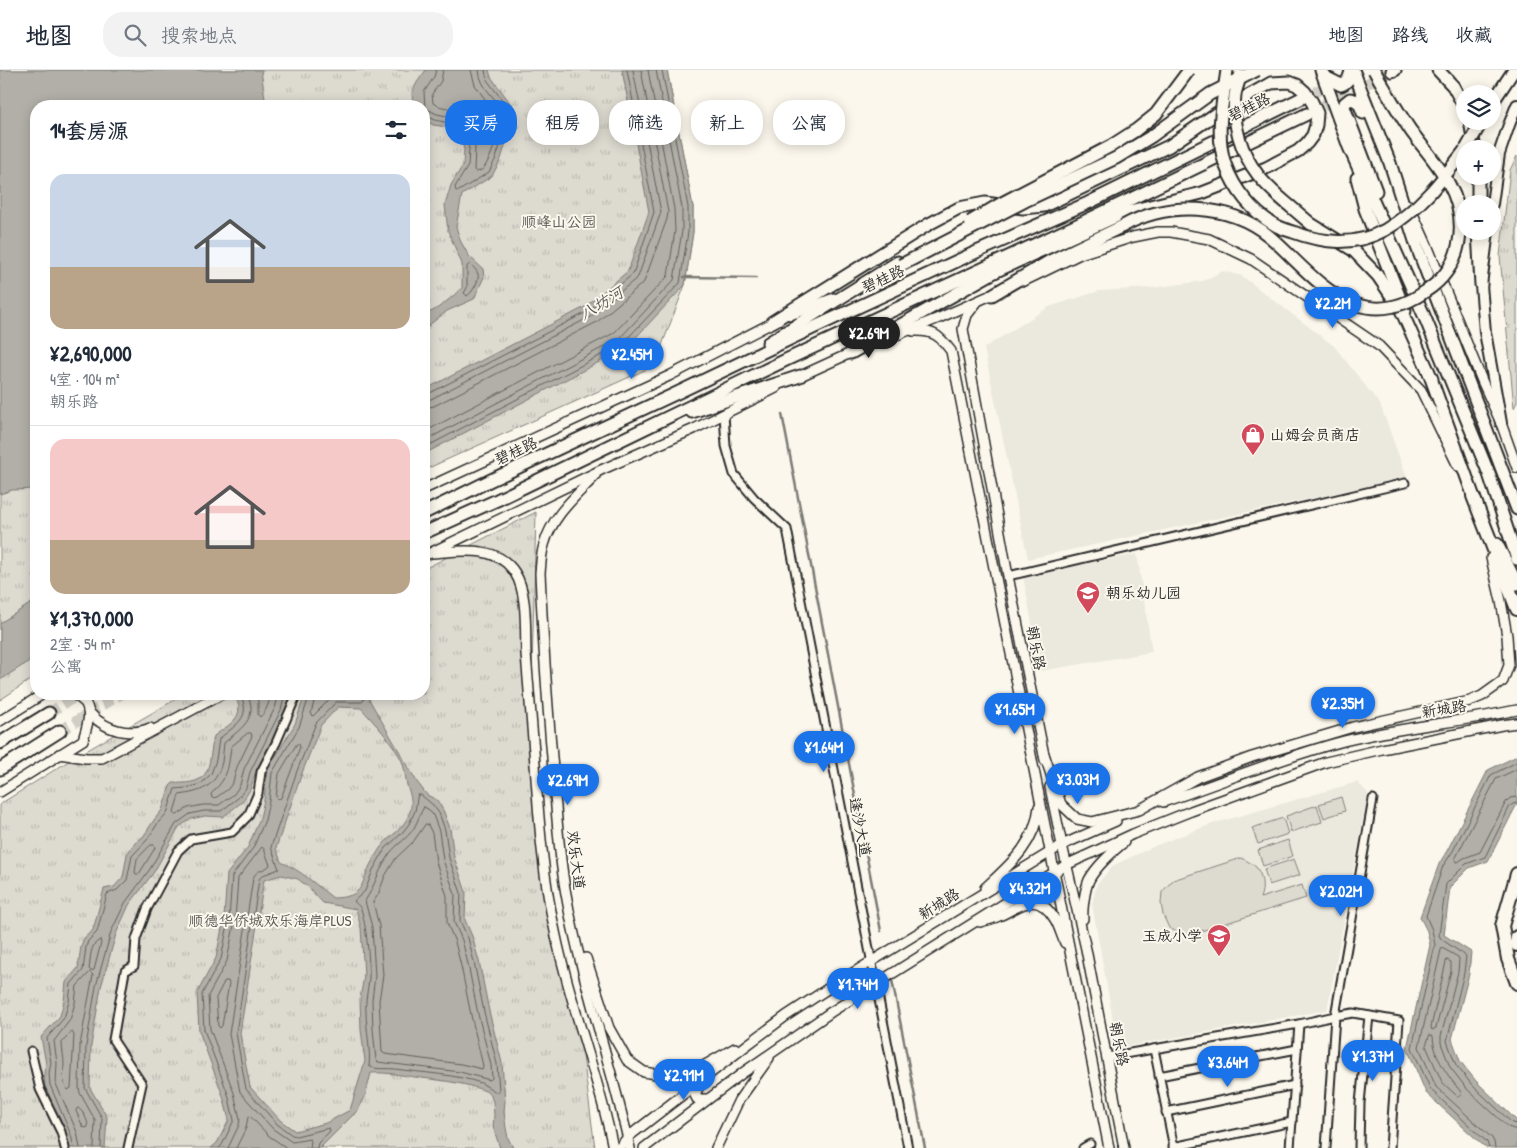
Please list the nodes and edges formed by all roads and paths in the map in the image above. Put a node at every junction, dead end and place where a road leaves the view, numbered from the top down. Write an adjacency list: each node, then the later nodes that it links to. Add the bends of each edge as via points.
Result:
1 (1189, 70): 24 (main road, bridge, via 1156,114 1123,138 1002,202)
2 (1227, 70): 16 (main road, bridge, via 1220,122 1225,164 1241,194 1276,226 1310,238 1342,242 1384,230 1416,207)
3 (1243, 70): 37 (main road, bridge, via 1235,95 1235,112 1240,140 1251,165 1291,207 1352,250 1378,276 1401,310)
4 (1257, 70): 24 (main road, bridge, via 1210,94 1116,158)
5 (1352, 70): 9 (main road, via 1349,79 1341,85); 17 (main road)
6 (1374, 70): 28 (main road, bridge, via 1398,112 1448,184 1460,215 1456,255 1443,277 1419,296 1392,307 1354,304 1320,283 1254,226 1216,212 1190,209 1156,213 1123,226 1050,260)
7 (1438, 70): 11 (main road)
8 (1514, 70): 10 (main road)
9 (1321, 71): 15 (main road)
10 (1501, 90)
11 (1456, 92)
12 (1300, 99): 33 (main road, 碧桂路, via 1088,203)
13 (1517, 105): 18 (main road, via 1499,154)
14 (1307, 114): 19 (main road)
15 (1349, 147): 20 (main road); 37 (main road, via 1365,209)
16 (1456, 160)
17 (1390, 163): 23 (main road); 39 (street, via 1428,245)
18 (1493, 195)
19 (1054, 234): 25 (main road); 40 (main road)
20 (1391, 239): 23 (main road, via 1375,186 1344,108 1350,100 1359,102); 51 (main road, via 1489,474)
21 (1478, 240): 26 (main road)
22 (1487, 240): 26 (main road)
23 (1418, 247): 46 (main road)
24 (900, 263): 27 (main road)
25 (992, 273): 30 (main road, via 1126,212 1202,193 1266,168 1303,147 1313,135 1317,113 1312,102 1305,92 1289,82 1271,83 1217,113 1169,146 1044,206 1023,208 985,203 958,208); 32 (main road)
26 (1481, 285): 39 (main road, via 1485,332)
27 (848, 292): 30 (street); 33 (main road)
28 (992, 295): 29 (street); 45 (street, via 1080,254 1133,236 1171,232 1209,239 1251,259 1380,346 1421,390)
29 (977, 302): 31 (street); 34 (street, 朝乐路, via 967,315 963,329)
30 (772, 322): 44 (street, via 669,376)
31 (907, 332): 32 (street); 36 (street, 朝乐路, via 923,331 940,337 951,351)
32 (852, 353): 35 (street)
33 (726, 369): 47 (main road, 碧桂路)
34 (971, 374): 36 (street, via 966,361 961,360); 52 (street, 朝乐路)
35 (800, 376): 38 (street); 40 (main road)
36 (956, 378): 74 (street, 朝乐路)
37 (1432, 379): 45 (main road)
38 (724, 414): 42 (street); 90 (street, 逢沙大道, via 726,446 734,474 787,529)
39 (1501, 423): 41 (street)
40 (648, 426): 48 (main road)
41 (1517, 468)
42 (601, 470): 49 (street); 64 (street, 欢乐大道, via 564,508 544,546 540,573)
43 (1405, 483): 52 (street)
44 (430, 486)
45 (1473, 496): 53 (main road); 54 (highway); 76 (street, via 1494,566 1506,627 1510,665 1503,681 1470,701 1353,727 1252,757 1198,777)
46 (1517, 509)
47 (430, 510)
48 (430, 530)
49 (430, 553)
50 (430, 555): 65 (street, via 476,550 504,561 515,572 524,612)
51 (1517, 559)
52 (1008, 576): 71 (street, 朝乐路)
53 (1517, 584)
54 (1517, 609)
55 (33, 700): 66 (street)
56 (82, 700): 61 (street)
57 (204, 700): 62 (street)
58 (209, 700): 62 (street)
59 (295, 700): 113 (street, via 261,772 258,793 248,816 232,832 191,840 178,851 147,909 136,939 134,966 125,971 113,1040 142,1084)
60 (1517, 710): 76 (street, 新城路, via 1345,741 1289,757)
61 (88, 711): 62 (street, via 116,730 131,732 147,730); 70 (street, via 88,724 82,740)
62 (186, 711): 70 (street, via 102,758)
63 (49, 712): 69 (main road)
64 (549, 712): 65 (street); 84 (street, 欢乐大道, via 560,847)
65 (530, 713): 103 (street, via 550,909)
66 (0, 721)
67 (1517, 723): 77 (street, 新城路, via 1326,762)
68 (60, 731): 72 (main road)
69 (0, 743)
70 (60, 754): 73 (street)
71 (1044, 754): 76 (street, via 1061,804 1077,819 1092,822); 78 (street, 朝乐路)
72 (0, 768)
73 (0, 792)
74 (1040, 797): 79 (street, 朝乐路); 83 (street, via 1038,820 1029,841 1018,857)
75 (1373, 799): 93 (street)
76 (1140, 810): 78 (street, 新城路)
77 (1133, 834): 80 (street, 新城路); 88 (street, via 1110,854 1089,880 1082,911)
78 (1062, 845): 79 (street, 新城路); 80 (street, 朝乐路)
79 (1050, 852): 81 (street, 朝乐路); 83 (street, 新城路)
80 (1066, 865): 81 (street, 新城路); 88 (street, 朝乐路)
81 (1054, 872): 85 (street, 新城路); 89 (street, 朝乐路)
82 (1517, 874): 91 (highway, via 1502,926 1508,959)
83 (970, 902): 90 (street, 新城路)
84 (569, 909): 96 (street, via 609,1028 627,1060 644,1072 668,1076 693,1072); 102 (street, 欢乐大道)
85 (973, 924): 89 (street, via 1001,916 1024,903 1040,904 1055,919); 92 (street, 新城路)
86 (1517, 937): 87 (highway)
87 (1517, 945)
88 (1086, 949): 101 (street, 朝乐路)
89 (1072, 956): 120 (street, 朝乐路)
90 (872, 962): 92 (street, 逢沙大道); 96 (street, 新城路)
91 (1517, 983)
92 (876, 985): 100 (street, 新城路); 119 (street, 逢沙大道)
93 (1335, 1016): 94 (street, via 1353,1013); 95 (street); 123 (street)
94 (1369, 1016): 124 (street); 125 (street, via 1399,1021)
95 (1299, 1024): 97 (street); 98 (street)
96 (768, 1030): 105 (street, 新城路)
97 (1154, 1049): 101 (street); 104 (street)
98 (1297, 1049): 104 (street); 106 (street)
99 (31, 1051): 112 (street, via 40,1089 61,1132)
100 (772, 1053): 107 (street, 新城路); 118 (street, via 739,1100)
101 (1108, 1056): 121 (street, 朝乐路)
102 (608, 1061): 103 (street); 110 (street, 欢乐大道)
103 (592, 1067): 114 (street)
104 (1159, 1076): 108 (street)
105 (703, 1079): 107 (street, via 695,1095 696,1100); 110 (street, 新城路)
106 (1295, 1085): 108 (street); 109 (street)
107 (708, 1099): 117 (street, 新城路)
108 (1166, 1112): 111 (street)
109 (1292, 1122): 111 (street); 122 (street)
110 (628, 1137): 115 (street, 新城路); 116 (street, 欢乐大道)
111 (1174, 1147)
112 (65, 1148)
113 (128, 1148)
114 (613, 1148)
115 (619, 1148)
116 (630, 1148)
117 (644, 1148)
118 (716, 1148)
119 (908, 1148)
120 (1109, 1148)
121 (1124, 1148)
122 (1290, 1148)
123 (1326, 1148)
124 (1359, 1148)
125 (1390, 1148)

